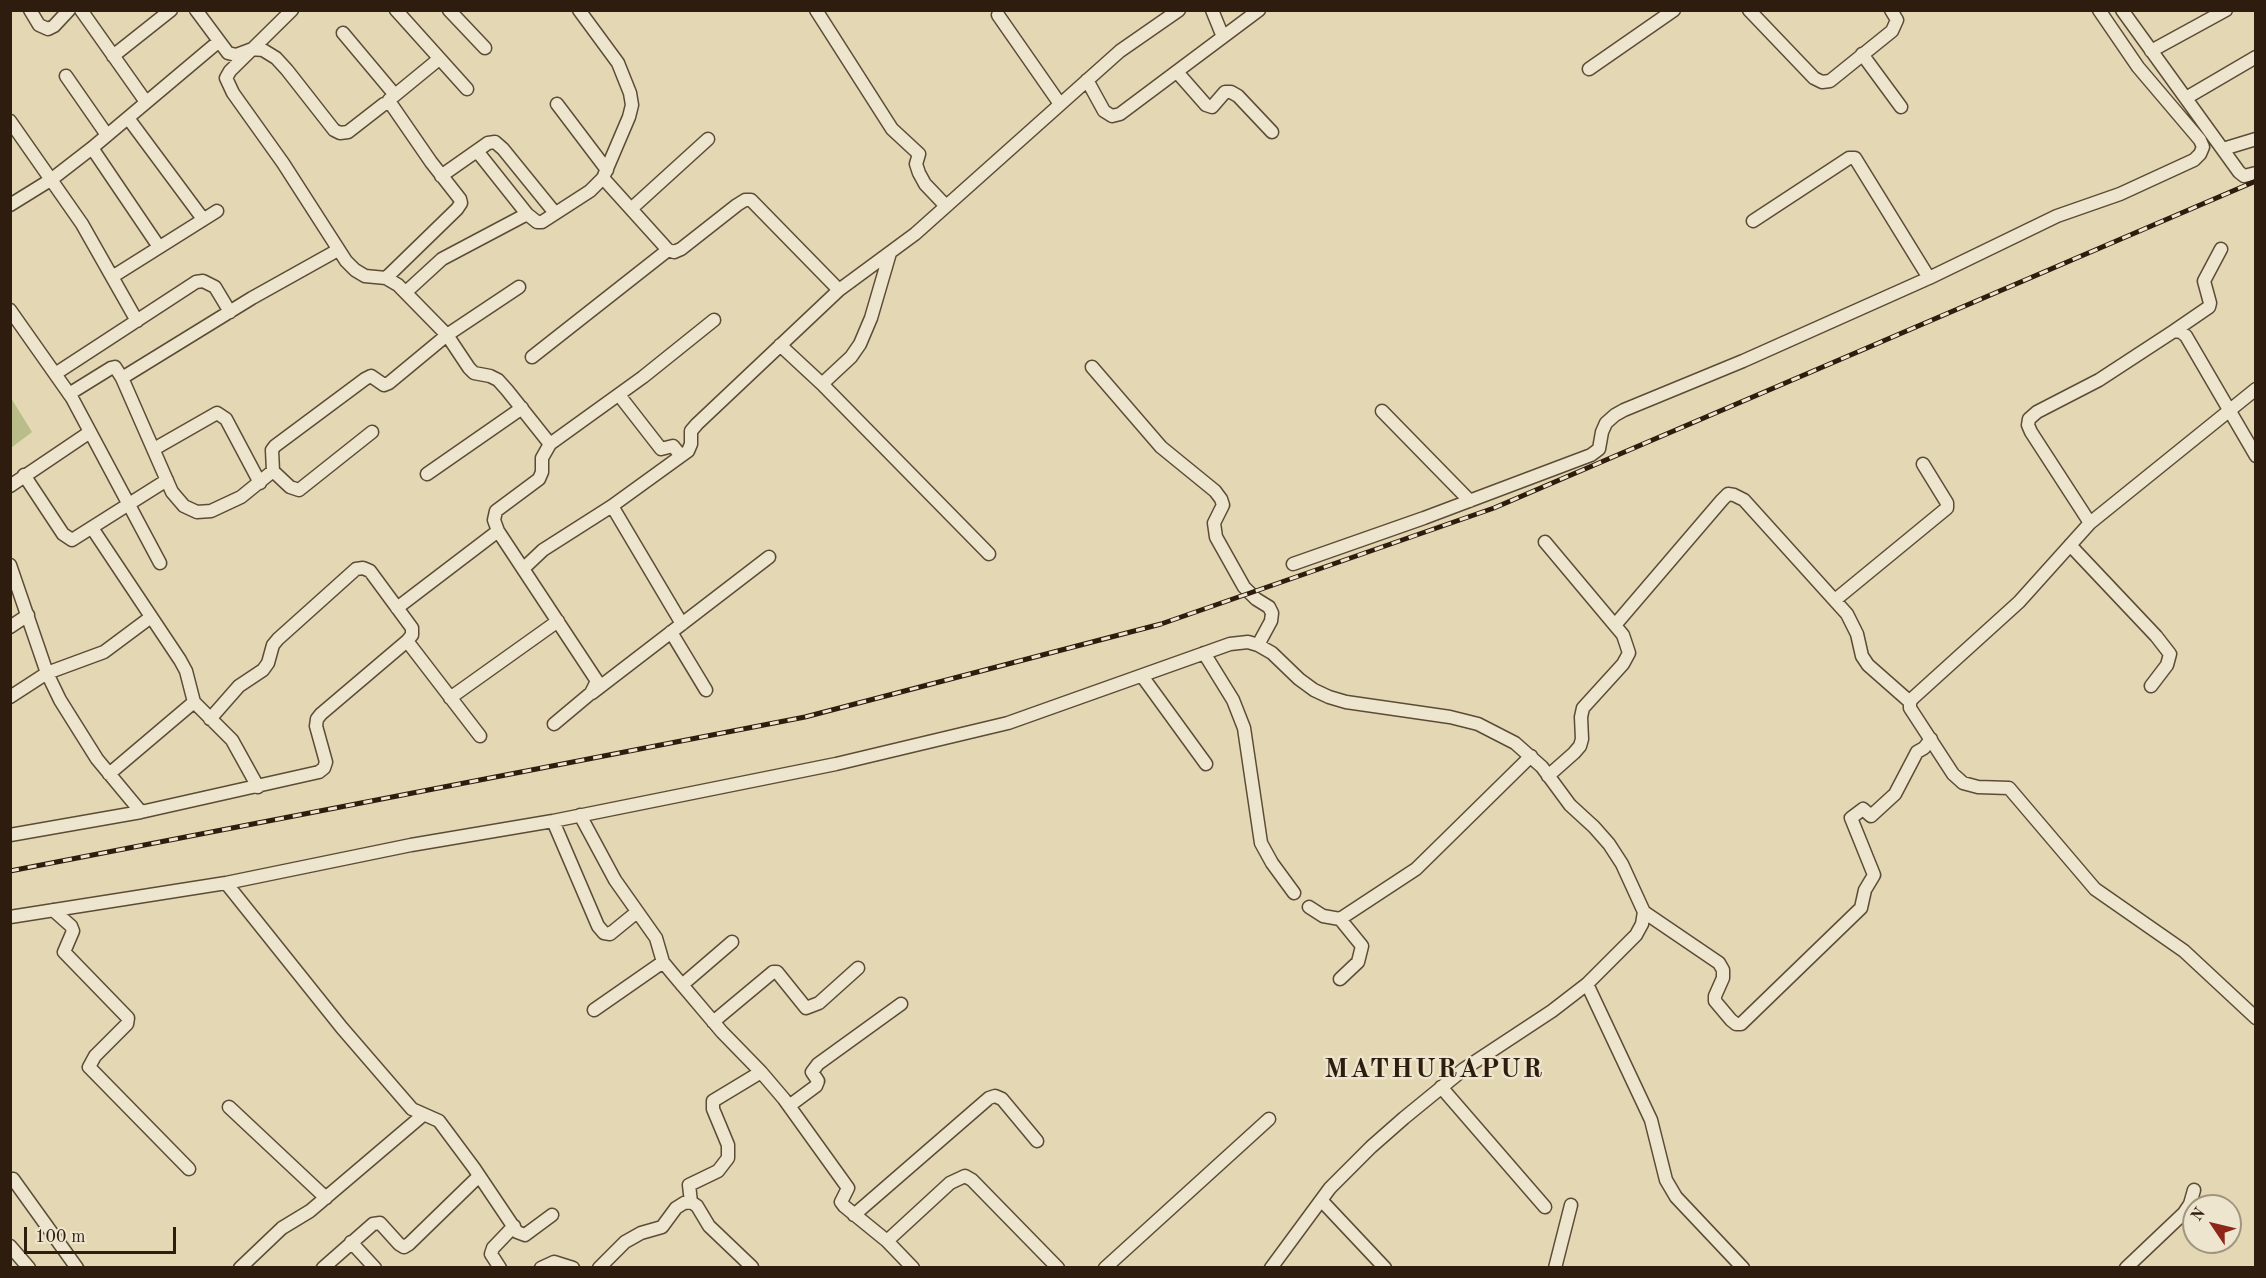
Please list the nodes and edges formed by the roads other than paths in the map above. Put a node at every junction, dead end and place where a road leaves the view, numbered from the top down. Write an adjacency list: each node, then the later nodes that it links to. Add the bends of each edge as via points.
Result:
1 (30, 10): 2 (street, via 39,25 48,28)
2 (69, 10)
3 (81, 10): 28 (street)
4 (171, 10): 28 (street)
5 (196, 10): 23 (street)
6 (292, 10): 25 (street)
7 (396, 10): 30 (street)
8 (449, 10): 24 (street)
9 (579, 10): 53 (street, via 618,63 632,105)
10 (816, 10): 57 (street, via 892,129 919,154 919,173)
11 (1179, 10): 34 (street)
12 (1212, 10): 22 (street)
13 (1259, 10): 22 (street)
14 (1674, 10): 31 (street)
15 (1749, 10): 27 (street, via 1822,82 1830,81)
16 (1891, 10): 27 (street, via 1896,26)
17 (2099, 10): 71 (street, via 2138,68 2200,140 2200,154 2184,165 2120,194 2057,216)
18 (2122, 10): 26 (street)
19 (2226, 10): 26 (street)
20 (998, 15): 41 (street)
21 (343, 33): 36 (street)
22 (1223, 37): 32 (street)
23 (218, 42): 25 (street, via 228,53 236,55); 38 (street)
24 (485, 48)
25 (252, 49): 39 (street, via 276,58 340,134); 66 (street, via 230,71 228,85)
26 (2151, 51): 37 (street)
27 (1862, 54): 42 (street)
28 (113, 56): 38 (street)
29 (2256, 57): 37 (street)
30 (439, 59): 35 (street); 36 (street)
31 (1589, 69)
32 (1177, 72): 34 (street, via 1112,116 1104,111); 45 (street, via 1206,105 1212,107 1225,92 1231,92)
33 (66, 76): 46 (street)
34 (1086, 80): 41 (street)
35 (467, 89)
36 (395, 95): 39 (street)
37 (2186, 98): 50 (street)
38 (146, 102): 43 (street)
39 (384, 104): 54 (street, via 391,104 397,111)
40 (557, 104): 53 (street)
41 (1060, 104): 57 (street)
42 (1902, 107)
43 (128, 118): 46 (street); 62 (street)
44 (10, 121): 55 (street)
45 (1272, 132)
46 (107, 135): 49 (street)
47 (708, 139): 58 (street)
48 (2256, 139): 50 (street)
49 (92, 148): 55 (street); 64 (street)
50 (2223, 149): 52 (street, via 2244,176)
51 (477, 151): 54 (street); 60 (street, via 488,143 499,144); 61 (street)
52 (2256, 173)
53 (605, 174): 58 (street); 60 (street, via 590,191)
54 (441, 176): 70 (street, via 461,203)
55 (52, 179): 56 (street); 69 (street)
56 (10, 205)
57 (945, 205): 68 (street)
58 (631, 209): 67 (street)
59 (217, 210): 62 (street)
60 (555, 213): 61 (street, via 542,222)
61 (527, 214): 74 (street, via 442,259)
62 (203, 219): 64 (street)
63 (1753, 221): 71 (street, via 1849,158 1855,158)
64 (159, 247): 69 (street)
65 (2221, 249): 79 (street, via 2204,281 2208,307)
66 (338, 250): 70 (street, via 354,270 365,276); 76 (street)
67 (668, 250): 73 (street, via 681,249 744,200 751,200); 82 (street)
68 (890, 253): 73 (street); 86 (street, via 860,344)
69 (112, 277): 78 (street)
70 (386, 278): 74 (street)
71 (1929, 278): 106 (street, via 1624,410 1606,423 1599,449 1591,455)
72 (519, 287): 80 (street)
73 (839, 290): 81 (street)
74 (406, 292): 80 (street)
75 (10, 310): 84 (street)
76 (230, 312): 78 (street, via 215,287 203,280); 85 (street)
77 (714, 320): 89 (street)
78 (137, 321): 84 (street)
79 (2174, 331): 92 (street, via 2186,336); 109 (street, via 2029,419 2031,432)
80 (447, 336): 90 (street, via 474,373 498,380); 100 (street, via 389,383 384,385 371,376 364,379 275,446)
81 (780, 345): 86 (street); 97 (street, via 697,424 688,451)
82 (532, 357)
83 (1092, 367): 129 (street, via 1161,447 1221,500 1214,523 1215,537 1244,587 1272,613)
84 (55, 374): 88 (street)
85 (122, 378): 88 (street, via 115,367 111,368); 96 (street)
86 (822, 384): 114 (street)
87 (2256, 389): 92 (street)
88 (69, 394): 93 (street)
89 (619, 395): 95 (street); 97 (street, via 661,449 673,446)
90 (522, 408): 95 (street); 101 (street)
91 (1382, 411): 106 (street)
92 (2229, 411): 98 (street); 109 (street)
93 (90, 432): 102 (street); 107 (street)
94 (372, 432): 100 (street, via 299,490)
95 (550, 444): 111 (street, via 542,458 539,479 496,512)
96 (154, 448): 103 (street); 104 (street, via 217,413 226,419)
97 (681, 456): 108 (street)
98 (2256, 456)
99 (1923, 464): 120 (street, via 1947,508)
100 (273, 471): 104 (street)
101 (427, 474)
102 (24, 475): 105 (street); 110 (street, via 67,538 72,540)
103 (166, 480): 104 (street, via 184,506 197,512 225,505); 107 (street)
104 (260, 483)
105 (10, 486)
106 (1470, 501): 117 (street)
107 (128, 504): 110 (street); 116 (street)
108 (612, 506): 119 (street, via 543,550); 127 (street)
109 (2090, 524): 113 (street)
110 (92, 528): 123 (street)
111 (498, 531): 119 (street); 121 (street)
112 (1545, 542): 125 (street)
113 (2070, 545): 133 (street, via 2170,654 2167,665); 139 (street, via 2019,602)
114 (989, 554)
115 (769, 557): 127 (street)
116 (160, 563)
117 (1293, 564)
118 (10, 565): 122 (street)
119 (524, 568): 124 (street)
120 (1835, 600): 125 (street, via 1743,500 1728,494); 139 (street, via 1852,621 1868,665)
121 (397, 608): 128 (street, via 412,628); 140 (street, via 370,571 356,569 278,639 263,670 239,686)
122 (28, 615): 126 (street); 131 (street)
123 (151, 617): 131 (street, via 104,652); 138 (street, via 186,671)
124 (558, 621): 135 (street, via 597,681); 137 (street)
125 (1615, 625): 147 (street, via 1628,646 1627,658 1584,708 1580,746)
126 (10, 627)
127 (676, 628): 134 (street); 135 (street)
128 (407, 642): 137 (street); 148 (street, via 317,720 324,768)
129 (1258, 645): 130 (street, via 1230,644); 144 (street, via 1314,690 1329,697 1478,724)
130 (1204, 653): 132 (street); 154 (street, via 1233,700 1244,728 1262,843)
131 (48, 673): 136 (street); 146 (street, via 60,700)
132 (1142, 676): 145 (street); 150 (street, via 1019,719 955,736)
133 (2151, 686)
134 (706, 690)
135 (591, 693): 141 (street)
136 (10, 697)
137 (450, 698): 142 (street)
138 (194, 702): 140 (street); 146 (street)
139 (1910, 702): 143 (street)
140 (210, 719): 148 (street, via 237,748)
141 (554, 724)
142 (480, 736)
143 (1931, 739): 158 (street, via 1917,753 1895,794 1871,816 1863,809 1851,818 1874,875 1861,908 1741,1024 1731,1020 1715,1001 1723,978 1719,963); 169 (street, via 1963,783 2008,788 2095,889 2184,951)
144 (1531, 756): 147 (street); 160 (street, via 1416,868)
145 (1206, 764)
146 (109, 774): 149 (street)
147 (1548, 776): 158 (street, via 1570,806 1609,844)
148 (258, 787): 149 (street)
149 (141, 812): 152 (street)
150 (580, 815): 151 (street); 157 (street, via 615,880)
151 (553, 821): 153 (street); 157 (street, via 604,933 610,934)
152 (12, 834)
153 (226, 883): 156 (street); 175 (street, via 353,1041 412,1109)
154 (1294, 893)
155 (1309, 907): 160 (street, via 1323,916)
156 (53, 910): 159 (street); 178 (street, via 73,931 64,952 128,1018 127,1024 95,1056 89,1066 92,1072)
157 (638, 912): 162 (street, via 656,938)
158 (1644, 912): 165 (street, via 1636,935)
159 (10, 917)
160 (1340, 919): 164 (street, via 1362,946 1358,962)
161 (732, 942): 166 (street)
162 (663, 962): 166 (street); 168 (street)
163 (858, 969): 170 (street, via 819,1003 806,1008 773,972)
164 (1341, 979)
165 (1587, 984): 172 (street); 210 (street, via 1651,1120 1666,1180 1676,1197)
166 (682, 985): 170 (street)
167 (901, 1004): 173 (street, via 818,1064 812,1072 818,1081 816,1086)
168 (594, 1010)
169 (2256, 1018)
170 (713, 1022): 171 (street)
171 (761, 1072): 173 (street); 184 (street, via 713,1101 728,1145 728,1158 718,1171 689,1185)
172 (1441, 1087): 183 (street, via 1371,1147); 186 (street)
173 (789, 1106): 188 (street, via 845,1182 848,1191 841,1202)
174 (229, 1107): 182 (street)
175 (423, 1114): 179 (street, via 439,1121); 182 (street)
176 (1269, 1119): 206 (street)
177 (1037, 1141): 188 (street, via 1002,1099 989,1098)
178 (189, 1169)
179 (479, 1176): 189 (street); 191 (street, via 409,1244 399,1244 380,1223)
180 (13, 1179): 196 (street)
181 (2194, 1190): 211 (street, via 2184,1213)
182 (326, 1198): 197 (street, via 282,1228)
183 (1321, 1200): 207 (street); 208 (street)
184 (691, 1202): 194 (street, via 709,1226); 203 (street, via 676,1208 662,1227 625,1242)
185 (1571, 1205): 209 (street)
186 (1545, 1207)
187 (552, 1215): 189 (street, via 525,1235)
188 (854, 1215): 190 (street)
189 (514, 1226): 200 (street, via 493,1248 491,1254)
190 (887, 1241): 204 (street); 205 (street, via 950,1183 965,1176)
191 (351, 1242): 198 (street); 199 (street)
192 (10, 1246): 195 (street)
193 (556, 1265): 201 (street); 202 (street)
194 (752, 1267)
195 (29, 1268)
196 (77, 1268)
197 (240, 1268)
198 (323, 1268)
199 (375, 1268)
200 (500, 1268)
201 (541, 1268)
202 (573, 1268)
203 (599, 1268)
204 (913, 1268)
205 (1058, 1268)
206 (1105, 1268)
207 (1270, 1268)
208 (1385, 1268)
209 (1555, 1268)
210 (1743, 1268)
211 (2126, 1268)

